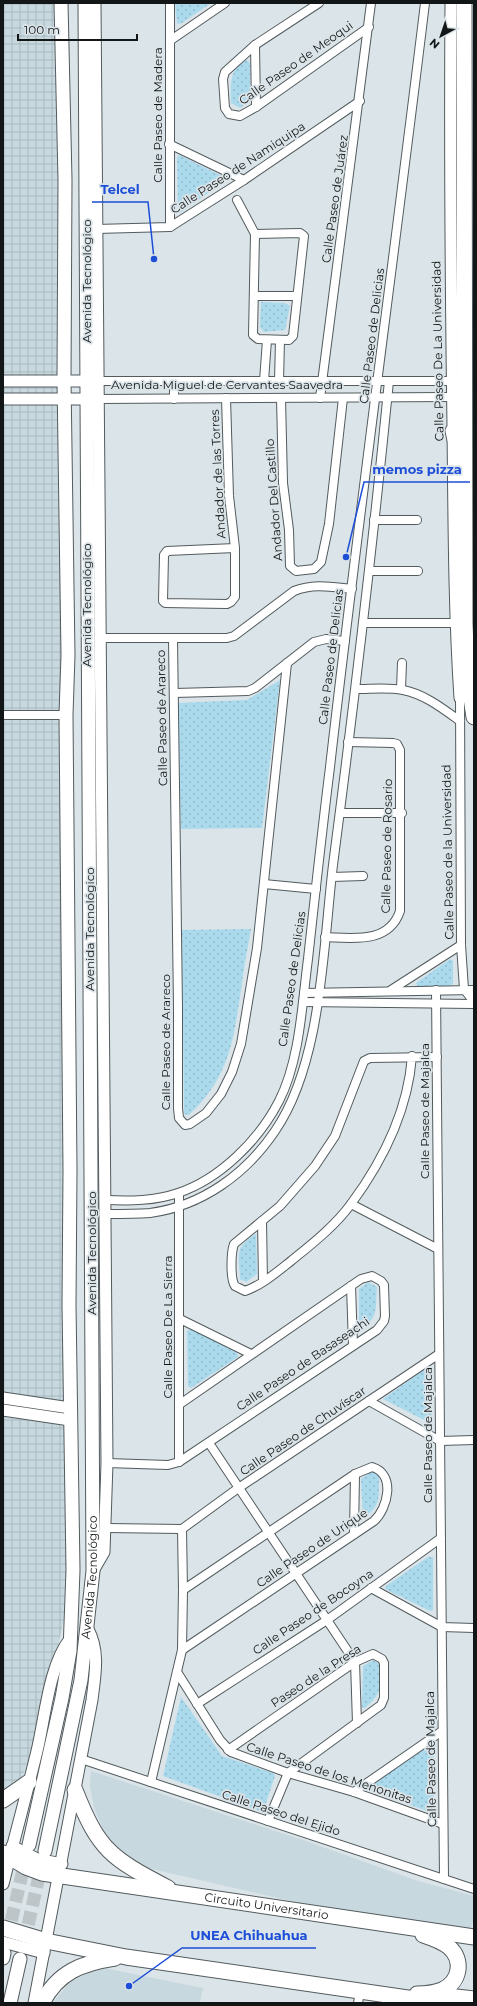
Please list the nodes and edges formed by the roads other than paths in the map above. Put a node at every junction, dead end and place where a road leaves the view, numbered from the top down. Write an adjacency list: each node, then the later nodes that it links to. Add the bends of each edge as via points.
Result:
1 (61, 3): 27 (main road, Avenida Tecnológico, via 65,180)
2 (85, 3): 29 (main road, Avenida Tecnológico)
3 (95, 3): 20 (street)
4 (170, 3): 12 (street, Calle Paseo de Madera)
5 (225, 3): 12 (street)
6 (319, 3): 13 (street, Calle Paseo de Meoqui)
7 (372, 3): 11 (street, Calle Paseo de Juárez)
8 (425, 3): 34 (street, Calle Paseo de Delicias)
9 (451, 3): 36 (street, Calle Paseo De La Universidad)
10 (464, 3): 50 (highway)
11 (369, 27): 14 (street, Calle Paseo de Juárez); 15 (street, Calle Paseo de Meoqui)
12 (171, 40): 16 (street, Calle Paseo de Madera)
13 (256, 45): 15 (street); 15 (street, Calle Paseo de Meoqui, via 228,68 223,79 225,108 229,114 240,116)
14 (360, 102): 17 (street, Calle Paseo de Namiquipa); 33 (street, Calle Paseo de Juárez)
15 (256, 107)
16 (169, 144): 17 (street); 19 (street, Calle Paseo de Madera)
17 (244, 180): 19 (street, Calle Paseo de Namiquipa)
18 (237, 200): 21 (street)
19 (170, 227): 20 (street, Calle Paseo de Namiquipa)
20 (96, 229): 29 (street)
21 (255, 234): 22 (street); 23 (street, via 300,233 304,236)
22 (254, 296): 23 (street); 24 (street, via 254,335 256,338)
23 (297, 296): 25 (street, via 293,336 289,340)
24 (267, 340): 25 (street); 31 (street)
25 (280, 340): 32 (street)
26 (28, 380): 27 (street, Avenida Miguel de Cervantes Saavedra); 28 (street, Avenida Miguel de Cervantes Saavedra); 45 (street)
27 (64, 380): 29 (street, Avenida Miguel de Cervantes Saavedra); 48 (main road, Avenida Tecnológico)
28 (3, 381)
29 (92, 381): 30 (street, Avenida Miguel de Cervantes Saavedra); 46 (main road, Avenida Tecnológico)
30 (174, 381): 31 (street, Avenida Miguel de Cervantes Saavedra); 47 (street)
31 (264, 381): 32 (street, Avenida Miguel de Cervantes Saavedra)
32 (279, 381): 33 (street, Avenida Miguel de Cervantes Saavedra)
33 (323, 381): 34 (street, Avenida Miguel de Cervantes Saavedra); 42 (street, Calle Paseo de Juárez)
34 (378, 381): 35 (street, Avenida Miguel de Cervantes Saavedra); 37 (street, Calle Paseo de Delicias)
35 (388, 381): 36 (street, Avenida Miguel de Cervantes Saavedra); 38 (street, Calle Paseo de Delicias)
36 (452, 381): 39 (street, Calle Paseo De La Universidad)
37 (376, 397): 38 (street, Avenida Miguel de Cervantes Saavedra); 43 (street, Avenida Miguel de Cervantes Saavedra); 56 (street, Calle Paseo de Delicias)
38 (387, 397): 39 (street, Avenida Miguel de Cervantes Saavedra); 51 (street, Calle Paseo de Delicias)
39 (452, 397): 49 (street, Calle Paseo De La Universidad)
40 (226, 398): 41 (street, Avenida Miguel de Cervantes Saavedra); 47 (street, Avenida Miguel de Cervantes Saavedra); 53 (street, Andador de las Torres, via 229,496)
41 (281, 398): 42 (street, Avenida Miguel de Cervantes Saavedra); 43 (street, Andador Del Castillo, via 283,482 290,566 296,571 314,569 321,562 329,524)
42 (320, 398): 43 (street, Avenida Miguel de Cervantes Saavedra)
43 (344, 398)
44 (3, 399): 45 (street, Avenida Miguel de Cervantes Saavedra)
45 (29, 399): 48 (street, Avenida Miguel de Cervantes Saavedra)
46 (93, 399): 47 (street, Avenida Miguel de Cervantes Saavedra); 48 (street, Avenida Miguel de Cervantes Saavedra); 59 (street); 76 (main road, Avenida Tecnológico)
47 (174, 399)
48 (64, 400): 70 (main road, Avenida Tecnológico, via 68,655)
49 (453, 431): 50 (highway); 58 (street, Calle Paseo De La Universidad)
50 (466, 483): 62 (highway)
51 (374, 520): 52 (street); 54 (street, Calle Paseo de Delicias)
52 (417, 520)
53 (235, 548): 53 (street, Andador de las Torres, via 236,593 231,602 226,604 163,601 164,555 167,551)
54 (369, 571): 55 (street); 57 (street, Calle Paseo de Delicias)
55 (418, 571)
56 (352, 589): 60 (street, via 315,585 304,587 294,591 234,636); 61 (street, Calle Paseo de Delicias)
57 (363, 623): 58 (street); 66 (street, Calle Paseo de Delicias)
58 (455, 623): 68 (street, Calle Paseo De La Universidad)
59 (100, 638): 60 (street); 97 (street)
60 (173, 639): 67 (street, Calle Paseo de Arareco)
61 (345, 641): 64 (street, via 326,639 314,642); 81 (street, Calle Paseo de Delicias)
62 (466, 652): 68 (highway); 71 (highway)
63 (402, 663): 65 (street)
64 (287, 664): 67 (street, via 248,692); 80 (street, Calle Paseo de Arareco)
65 (401, 689): 66 (street); 72 (street, via 428,699)
66 (356, 690): 73 (street, Calle Paseo de Delicias)
67 (175, 693): 80 (street, Calle Paseo de Arareco, via 178,1108 179,1118 183,1124 190,1124 206,1113 221,1094 232,1072 241,1044)
68 (460, 698): 72 (street, Calle Paseo de la Universidad)
69 (3, 715): 70 (street)
70 (66, 715): 77 (main road, Avenida Tecnológico)
71 (474, 717)
72 (460, 721): 83 (street, Calle Paseo de la Universidad)
73 (348, 742): 74 (street, Calle Paseo de Rosario, via 388,742 399,747); 75 (street, Calle Paseo de Delicias)
74 (402, 813): 75 (street); 82 (street, Calle Paseo de Rosario, via 398,920 378,936)
75 (340, 814): 79 (street, Calle Paseo de Delicias)
76 (89, 841): 77 (main road); 126 (main road, Avenida Tecnológico)
77 (67, 842): 113 (main road, Avenida Tecnológico)
78 (363, 876): 79 (street)
79 (332, 877): 82 (street, Calle Paseo de Delicias)
80 (264, 884): 81 (street)
81 (316, 890): 88 (street, Calle Paseo de Delicias)
82 (325, 937): 89 (street, Calle Paseo de Delicias)
83 (461, 944): 84 (street, Calle Paseo de la Universidad); 85 (street)
84 (464, 989): 86 (street); 87 (street); 93 (street)
85 (391, 990): 86 (street); 89 (street)
86 (436, 990): 91 (street, Calle Paseo de Majalca)
87 (474, 990)
88 (304, 993): 89 (street); 90 (street, Calle Paseo de Delicias)
89 (318, 993): 92 (street, Calle Paseo de Delicias)
90 (303, 1002): 92 (street); 96 (street, Calle Paseo de Delicias, via 286,1084 268,1121 235,1158 204,1181)
91 (436, 1002): 92 (street); 93 (street); 95 (street, Calle Paseo de Majalca)
92 (317, 1003): 99 (street, Calle Paseo de Delicias, via 304,1070 289,1108 276,1130 254,1159 228,1180 208,1194)
93 (474, 1003)
94 (412, 1056): 95 (street); 98 (street, via 402,1107 389,1140); 101 (street, via 370,1058 364,1061 335,1136 297,1189)
95 (437, 1057): 102 (street, Calle Paseo de Majalca)
96 (179, 1193): 97 (street, Calle Paseo de Delicias, via 153,1199); 99 (street, Calle Paseo De La Sierra)
97 (106, 1200): 100 (street)
98 (351, 1204): 102 (street); 103 (street, via 313,1244)
99 (180, 1206): 100 (street, Calle Paseo de Delicias, via 148,1213); 105 (street, Calle Paseo De La Sierra)
100 (106, 1214): 118 (street)
101 (262, 1221): 103 (street); 103 (street, via 233,1247 232,1281 235,1286 246,1291)
102 (438, 1249): 108 (street, Calle Paseo de Majalca)
103 (263, 1281)
104 (350, 1286): 106 (street); 106 (street, Calle Paseo de Basaseachi, via 368,1276 377,1278 384,1285 386,1307 382,1325); 107 (street, Calle Paseo de Basaseachi)
105 (180, 1319): 107 (street); 111 (street, Calle Paseo De La Sierra)
106 (353, 1345): 116 (street, Calle Paseo de Basaseachi)
107 (251, 1354): 111 (street, Calle Paseo de Basaseachi)
108 (439, 1354): 110 (street, Calle Paseo de Chuvíscar); 115 (street, Calle Paseo de Majalca)
109 (3, 1398): 113 (street)
110 (369, 1401): 115 (street); 120 (street, Calle Paseo de Chuvíscar)
111 (180, 1404): 117 (street, Calle Paseo De La Sierra)
112 (3, 1410): 113 (street)
113 (70, 1414): 134 (main road, Avenida Tecnológico, via 73,1570)
114 (474, 1440): 115 (street)
115 (440, 1441): 125 (street, Calle Paseo de Majalca)
116 (208, 1443): 117 (street, Calle Paseo de Basaseachi); 120 (street)
117 (179, 1462): 118 (street, Calle Paseo de Basaseachi, via 168,1465)
118 (107, 1463): 121 (street)
119 (355, 1474): 123 (street, Calle Paseo de Urique); 124 (street); 124 (street, Calle Paseo de Urique, via 369,1467 375,1468 384,1474 387,1491 381,1514)
120 (238, 1489): 122 (street, Calle Paseo de Chuvíscar); 123 (street)
121 (106, 1528): 122 (street); 126 (street, via 104,1552)
122 (182, 1529): 129 (street)
123 (267, 1532): 127 (street); 129 (street, Calle Paseo de Urique)
124 (354, 1534): 127 (street, Calle Paseo de Urique)
125 (441, 1538): 128 (street, Calle Paseo de Bocoyna); 131 (street, Calle Paseo de Majalca)
126 (93, 1571): 132 (main road, Avenida Tecnológico)
127 (296, 1574): 130 (street); 135 (street, Calle Paseo de Urique)
128 (371, 1588): 130 (street, Calle Paseo de Bocoyna); 131 (street)
129 (183, 1590): 135 (street)
130 (327, 1620): 136 (street); 138 (street, Calle Paseo de Bocoyna)
131 (442, 1627): 133 (street); 140 (street, Calle Paseo de Majalca)
132 (88, 1628): 142 (street, via 94,1639 97,1658); 152 (main road, Avenida Tecnológico, via 74,1720)
133 (474, 1628)
134 (70, 1639): 144 (street, via 59,1656); 151 (main road, Avenida Tecnológico, via 62,1698)
135 (182, 1650): 137 (street)
136 (355, 1662): 139 (street); 139 (street, Paseo de la Presa, via 373,1654 384,1662 384,1698 381,1705); 141 (street, Paseo de la Presa)
137 (177, 1672): 138 (street, Calle Paseo de los Menonitas); 145 (street)
138 (197, 1704): 141 (street, Calle Paseo de los Menonitas)
139 (357, 1723): 143 (street, Paseo de la Presa)
140 (442, 1730): 147 (street); 150 (street, Calle Paseo de Majalca)
141 (228, 1750): 143 (street, Calle Paseo de los Menonitas)
142 (81, 1759): 145 (street, Calle Paseo del Ejido); 146 (street)
143 (288, 1774): 147 (street, Calle Paseo de los Menonitas); 149 (street)
144 (29, 1782): 148 (highway); 153 (street)
145 (151, 1782): 149 (street, Calle Paseo del Ejido)
146 (75, 1790): 154 (street); 158 (highway, via 87,1821 109,1852 124,1864)
147 (354, 1792): 150 (street, Calle Paseo de los Menonitas)
148 (3, 1800)
149 (268, 1821): 155 (street, Calle Paseo del Ejido)
150 (443, 1824): 155 (street, Calle Paseo de Majalca)
151 (28, 1845)
152 (45, 1851)
153 (8, 1852): 154 (highway, Circuito Universitario, via 35,1871); 156 (street)
154 (61, 1870): 158 (highway, Circuito Universitario); 162 (street)
155 (444, 1879): 157 (street, Calle Paseo del Ejido)
156 (3, 1884)
157 (474, 1889)
158 (180, 1894): 159 (highway, Circuito Universitario)
159 (384, 1924): 161 (highway, Circuito Universitario); 166 (highway, via 434,1939 448,1947 457,1957 458,1969 454,1981 441,1990)
160 (3, 1928): 162 (highway)
161 (474, 1937)
162 (45, 1947): 163 (street); 164 (highway); 171 (street)
163 (3, 1951)
164 (126, 1956): 167 (highway); 172 (highway, via 88,1963 70,1971 57,1981)
165 (20, 1959): 170 (main road)
166 (425, 1994): 168 (highway); 169 (highway)
167 (359, 1997): 168 (highway)
168 (405, 1997): 173 (highway)
169 (474, 2000)
170 (10, 2003)
171 (34, 2003)
172 (42, 2003)
173 (442, 2003)

